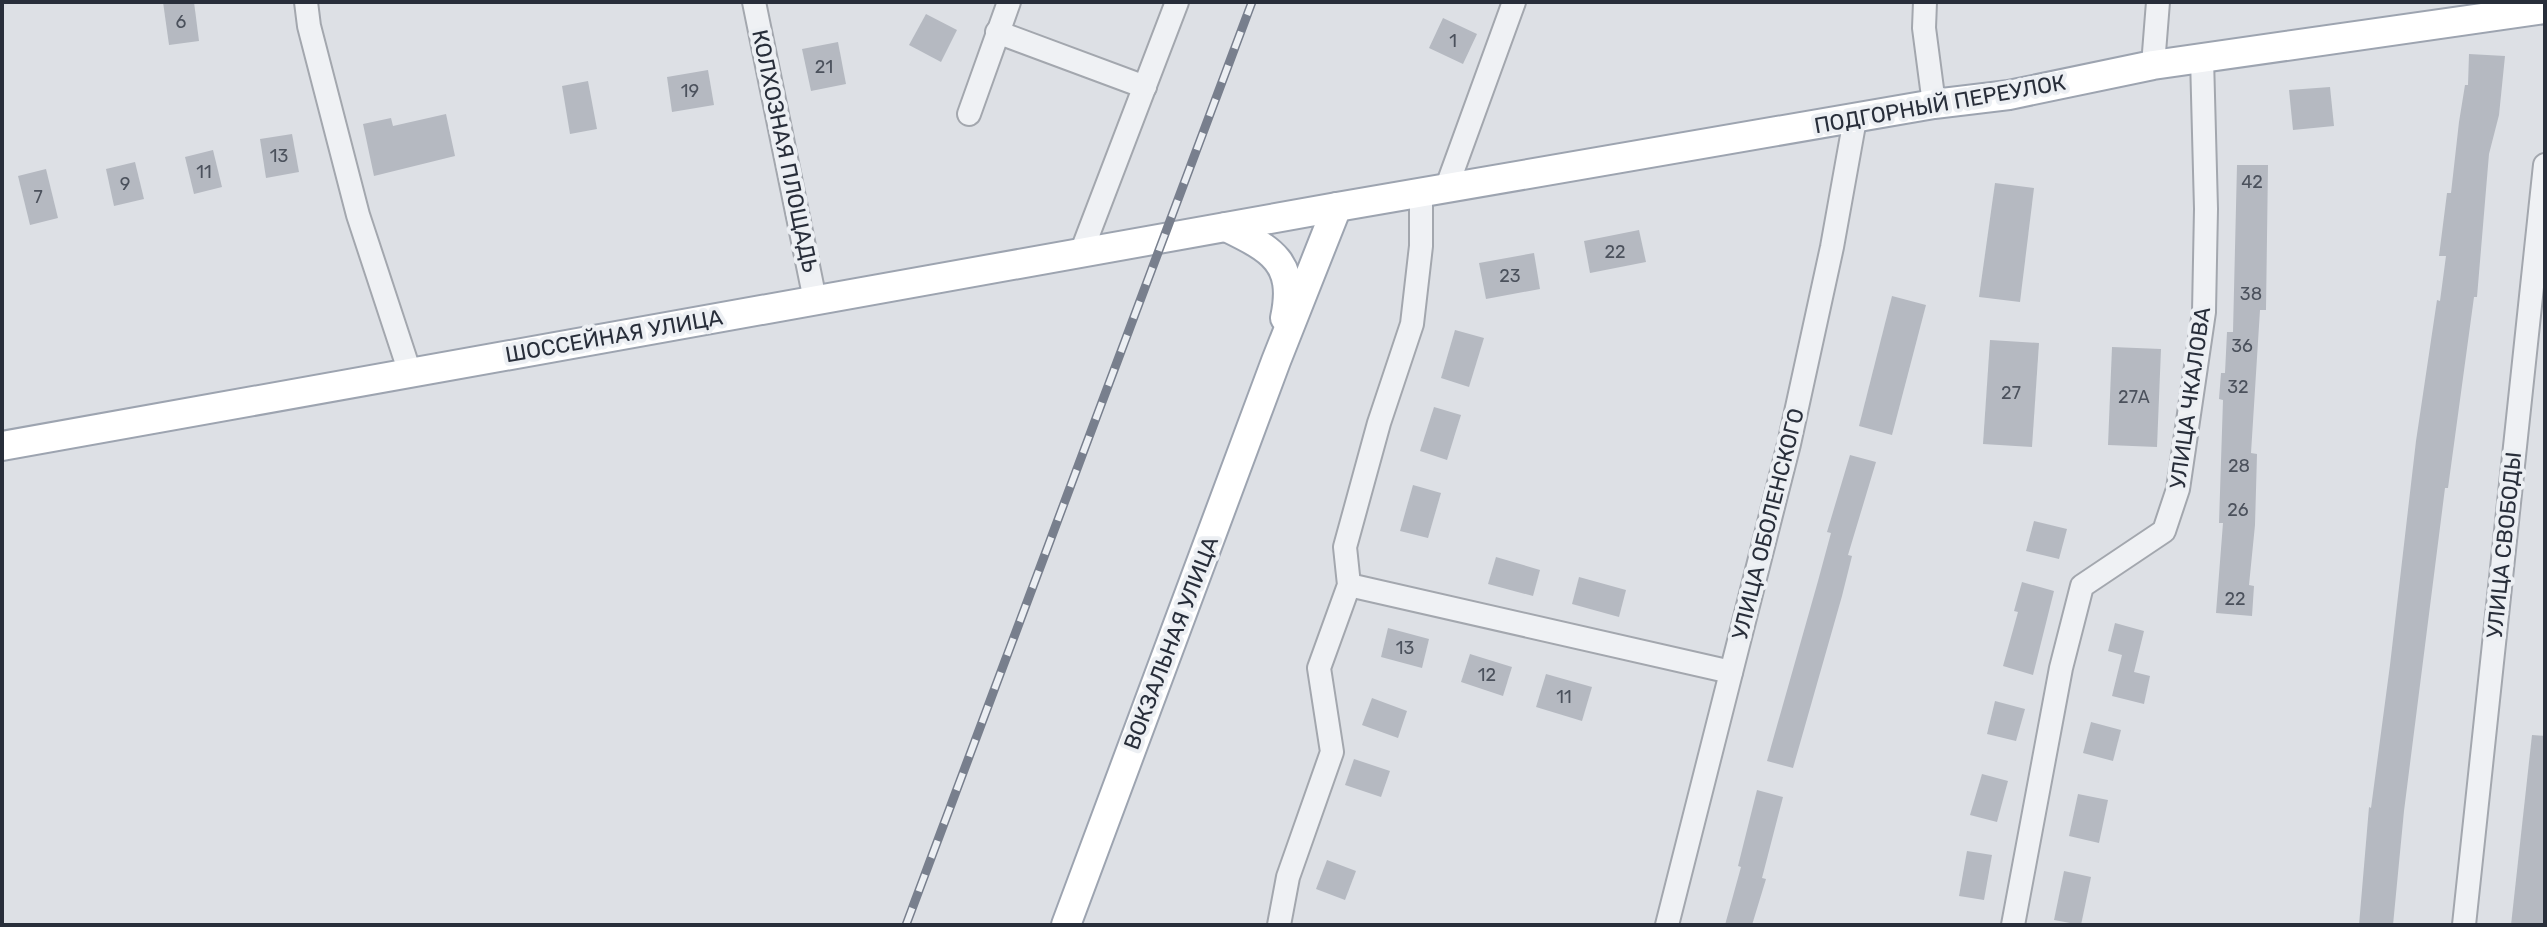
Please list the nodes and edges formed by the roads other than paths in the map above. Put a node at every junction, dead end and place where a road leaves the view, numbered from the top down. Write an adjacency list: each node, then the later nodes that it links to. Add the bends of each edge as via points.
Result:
1 (306, 2): 23 (street, via 358,215)
2 (754, 2): 21 (street, КОЛХОЗНАЯ ПЛОЩАДЬ)
3 (1009, 2): 9 (street)
4 (1177, 2): 12 (street)
5 (1514, 2): 17 (street)
6 (1925, 2): 13 (street)
7 (2158, 2): 11 (street)
8 (2545, 9): 10 (main road, ПОДГОРНЫЙ ПЕРЕУЛОК)
9 (997, 32): 12 (street); 14 (street)
10 (2202, 58): 11 (main road, ПОДГОРНЫЙ ПЕРЕУЛОК); 30 (street, УЛИЦА ЧКАЛОВА, via 2204,312 2178,489 2164,531 2082,586 2061,668)
11 (2153, 65): 13 (main road, ПОДГОРНЫЙ ПЕРЕУЛОК, via 2009,95)
12 (1145, 87): 20 (street)
13 (1934, 104): 15 (main road, ПОДГОРНЫЙ ПЕРЕУЛОК)
14 (969, 114)
15 (1855, 119): 17 (main road, ПОДГОРНЫЙ ПЕРЕУЛОК); 26 (street, УЛИЦА ОБОЛЕНСКОГО, via 1802,387)
16 (2545, 165): 31 (street, УЛИЦА СВОБОДЫ)
17 (1434, 191): 18 (main road, ПОДГОРНЫЙ ПЕРЕУЛОК); 25 (street, via 1412,324 1345,547)
18 (1337, 207): 19 (main road, ПОДГОРНЫЙ ПЕРЕУЛОК); 22 (main road)
19 (1226, 227): 20 (main road, ШОССЕЙНАЯ УЛИЦА); 22 (main road, via 1266,246 1287,274 1289,300)
20 (1081, 253): 21 (main road, ШОССЕЙНАЯ УЛИЦА)
21 (815, 300): 23 (main road, ШОССЕЙНАЯ УЛИЦА)
22 (1276, 361): 27 (main road, ВОКЗАЛЬНАЯ УЛИЦА)
23 (410, 373): 24 (main road, ШОССЕЙНАЯ УЛИЦА)
24 (2, 446)
25 (1349, 585): 26 (street); 28 (street, via 1319,668 1332,752 1288,877)
26 (1731, 672): 29 (street, УЛИЦА ОБОЛЕНСКОГО)
27 (1066, 925)
28 (1279, 925)
29 (1667, 925)
30 (2013, 925)
31 (2464, 925)

